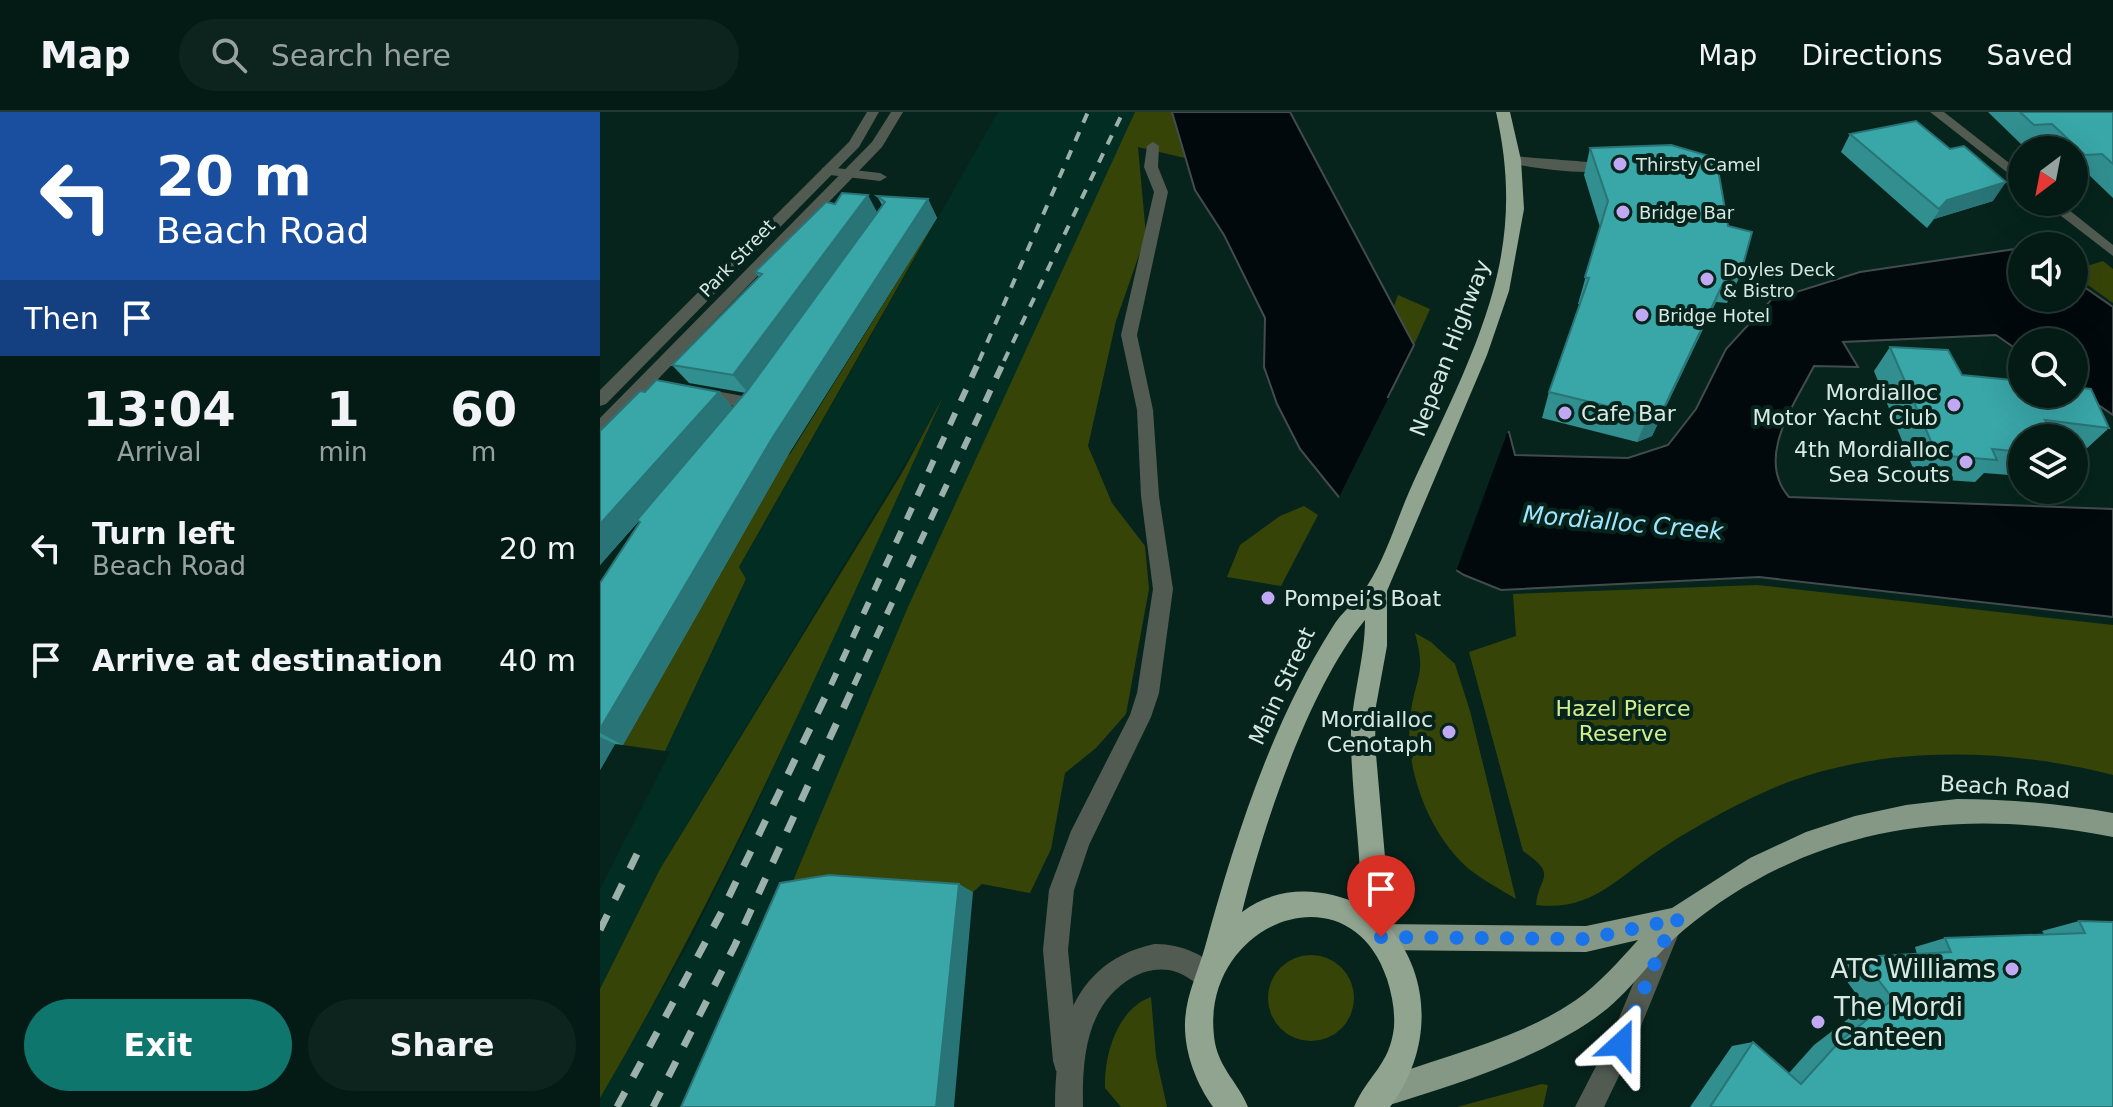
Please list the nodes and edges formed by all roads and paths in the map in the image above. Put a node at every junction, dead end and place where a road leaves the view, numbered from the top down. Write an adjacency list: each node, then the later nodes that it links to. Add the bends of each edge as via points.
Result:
1 (873, 112): 9 (street, Park Street, via 854,144)
2 (897, 112): 10 (street, Park Street, via 889,129)
3 (1503, 112): 6 (highway, Nepean Highway)
4 (1936, 112): 8 (street)
5 (1153, 146): 25 (street, via 1151,167 1161,192 1129,335 1145,410 1163,589 1140,717 1060,892 1055,944)
6 (1514, 160): 7 (street, via 1575,167); 19 (highway, Nepean Highway, via 1514,234 1504,279)
7 (1633, 165)
8 (2008, 169)
9 (827, 171): 10 (street); 14 (street, Park Street)
10 (848, 174): 11 (street); 15 (street, Park Street)
11 (880, 177)
12 (2068, 216): 13 (street)
13 (2113, 252)
14 (620, 380): 15 (street); 17 (street, Park Street)
15 (643, 384): 16 (street, via 749,410); 18 (street, Park Street)
16 (765, 388)
17 (600, 400)
18 (600, 429)
19 (1376, 591): 22 (highway, via 1376,646 1363,743); 23 (highway, Main Street, via 1341,632 1303,704 1245,847)
20 (2113, 825): 21 (main road, Beach Road, via 2012,811 1895,818 1827,834 1775,855)
21 (1675, 922): 22 (main road, Beach Road, via 1586,939); 26 (main road, Beach Road, via 1610,989 1560,1025); 29 (street)
22 (1378, 933): 23 (highway, via 1346,910 1290,903 1238,929); 26 (highway, via 1405,984 1409,1021 1401,1058)
23 (1211, 967): 24 (highway, Main Street, via 1199,1012); 25 (street, via 1157,955 1110,976 1079,1021)
24 (1201, 1051): 27 (highway); 28 (highway, via 1216,1086)
25 (1069, 1100)
26 (1375, 1102)
27 (1208, 1107)
28 (1233, 1107)
29 (1589, 1107)

